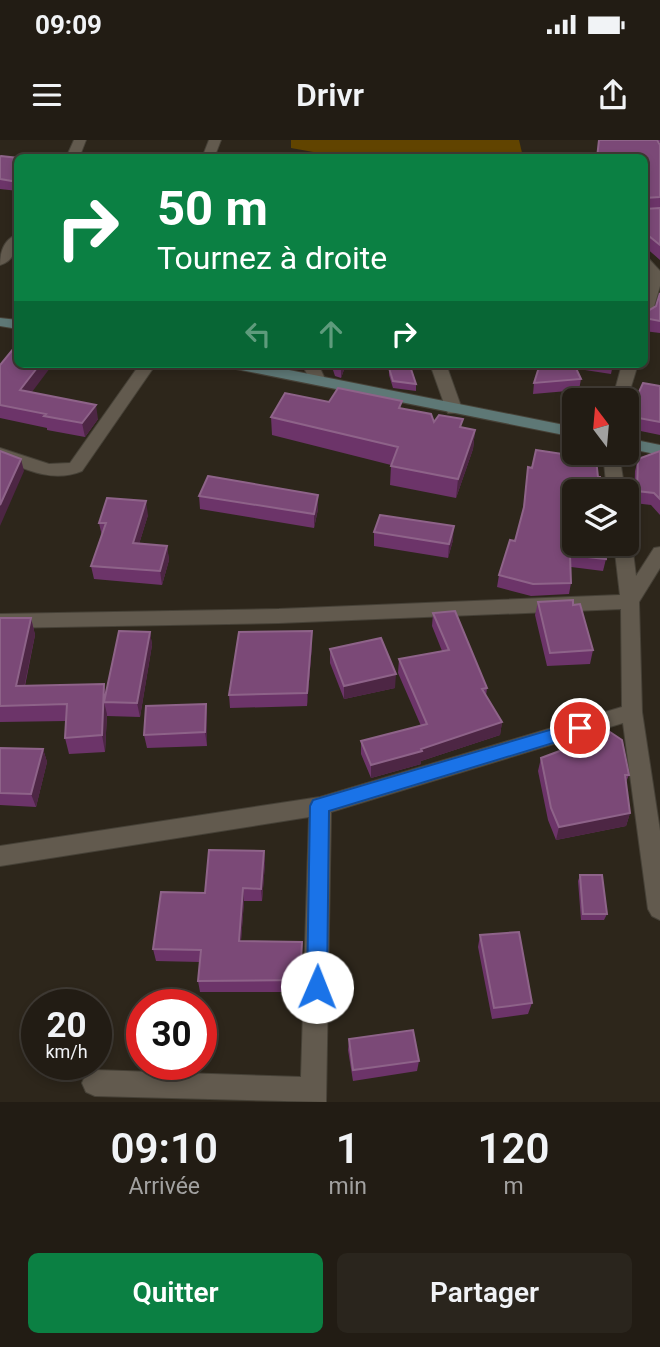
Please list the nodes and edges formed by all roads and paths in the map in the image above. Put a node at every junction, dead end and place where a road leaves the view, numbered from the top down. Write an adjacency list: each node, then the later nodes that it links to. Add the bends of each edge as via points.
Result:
1 (14, 244): 2 (street)
2 (0, 261)
3 (648, 266): 4 (street, via 656,275)
4 (648, 303)
5 (145, 368): 16 (street, via 69,472)
6 (255, 368): 10 (main road)
7 (312, 368): 10 (street)
8 (439, 368): 12 (street)
9 (629, 368): 11 (street)
10 (318, 381): 12 (main road)
11 (624, 388)
12 (454, 409): 13 (main road)
13 (562, 430)
14 (639, 446): 15 (main road)
15 (660, 450)
16 (0, 453)
17 (660, 553): 19 (street)
18 (624, 556): 19 (street)
19 (630, 601): 20 (street, via 279,616); 21 (street)
20 (0, 621)
21 (632, 712): 22 (street); 24 (street)
22 (320, 806): 23 (street); 26 (street)
23 (0, 856)
24 (660, 909)
25 (95, 1083): 26 (street)
26 (314, 1096)

